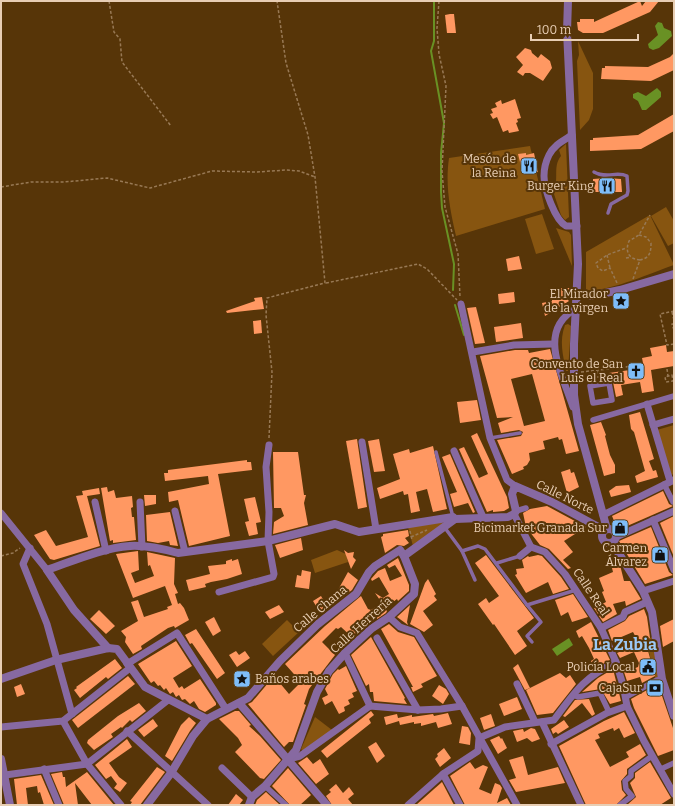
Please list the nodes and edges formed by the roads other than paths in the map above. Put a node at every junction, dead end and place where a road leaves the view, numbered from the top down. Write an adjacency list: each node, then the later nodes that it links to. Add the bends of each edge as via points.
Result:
1 (563, 1): 3 (street)
2 (568, 1): 3 (street)
3 (567, 32): 4 (street)
4 (572, 135): 7 (street); 7 (street, via 553,150 545,165 544,176 550,202 559,219 566,226)
5 (594, 172): 6 (lane, via 601,176 627,176 627,195 611,204)
6 (608, 214)
7 (576, 226): 9 (street)
8 (674, 274): 9 (street, via 592,296)
9 (578, 293): 11 (street)
10 (461, 304): 13 (street)
11 (577, 308): 12 (street, via 565,314 557,325); 17 (street, via 574,344 574,395)
12 (553, 344): 13 (street, via 514,345); 17 (street)
13 (472, 352): 22 (street)
14 (599, 384): 14 (street, via 609,383 612,400 592,403 590,386)
15 (674, 396): 16 (street)
16 (647, 404): 19 (street); 20 (street)
17 (577, 418): 37 (street)
18 (674, 419): 20 (street)
19 (593, 420)
20 (654, 425): 27 (street)
21 (520, 433): 22 (lane)
22 (490, 438): 28 (street, via 507,480)
23 (362, 442): 42 (street)
24 (269, 445): 44 (street, via 266,467)
25 (454, 451): 38 (street)
26 (436, 452): 39 (lane)
27 (669, 482): 31 (street); 37 (street)
28 (515, 486): 35 (street, via 512,494); 43 (street, Calle Norte)
29 (95, 502): 49 (street)
30 (140, 502): 47 (street)
31 (674, 502)
32 (526, 508): 35 (street)
33 (175, 511): 51 (street)
34 (674, 511): 40 (street)
35 (515, 512): 38 (street, via 508,517); 48 (street)
36 (1, 513): 45 (street)
37 (603, 515): 43 (street)
38 (483, 517): 39 (street)
39 (454, 518): 41 (street); 42 (street)
40 (652, 520): 46 (street); 56 (street)
41 (445, 528): 50 (lane); 52 (street)
42 (376, 529): 44 (street, via 359,532 335,524)
43 (605, 530): 46 (street, via 602,534 604,542); 46 (street, Calle Norte, via 612,529 615,532)
44 (268, 541): 51 (street); 61 (street, via 273,577)
45 (28, 545): 55 (street); 70 (street, via 24,564 47,624)
46 (613, 545): 60 (street)
47 (142, 547): 49 (street, via 130,546); 51 (street)
48 (531, 547): 53 (street); 59 (street, Calle Real, via 545,552)
49 (106, 551): 55 (street)
50 (462, 551): 54 (lane, via 478,546); 57 (lane)
51 (185, 552)
52 (404, 556): 64 (street, Calle Herrería, via 415,584 414,594); 79 (street, Calle Chana, via 400,550 375,566 356,594 318,624 280,661 248,698)
53 (520, 556): 54 (lane)
54 (497, 563): 63 (lane)
55 (47, 570): 68 (street, via 74,610)
56 (674, 570)
57 (475, 580)
58 (674, 581): 60 (street)
59 (576, 590): 63 (lane); 65 (street, Calle Real)
60 (643, 591): 62 (street)
61 (218, 592)
62 (647, 602): 65 (street); 74 (street, via 652,612)
63 (527, 605): 67 (lane, via 541,622 527,636)
64 (389, 617): 69 (street, Calle Herrería, via 371,629); 81 (street, via 400,627 417,633)
65 (600, 628): 71 (street, Calle Real)
66 (376, 638): 84 (street)
67 (532, 642)
68 (108, 648): 70 (street); 72 (street, via 116,650)
69 (345, 653): 80 (street); 97 (street, Calle Herrería, via 329,671 316,692 296,750)
70 (56, 660): 73 (street); 86 (street)
71 (616, 662): 76 (street, via 597,671); 77 (street, Calle Real)
72 (129, 666): 78 (street, via 145,687); 83 (street, via 177,633); 86 (street)
73 (1, 679)
74 (662, 679): 77 (street); 87 (street)
75 (517, 684): 90 (street)
76 (573, 695): 85 (street, via 578,697 600,693); 90 (street, via 554,720)
77 (626, 698): 82 (street, Calle Real)
78 (168, 700): 88 (street); 92 (street)
79 (239, 703): 83 (street); 97 (street)
80 (370, 706): 84 (street); 97 (street, via 300,756)
81 (462, 706): 84 (street); 93 (street)
82 (627, 706): 85 (street); 95 (street, Calle Real)
83 (226, 709): 88 (street)
84 (418, 710)
85 (609, 712): 94 (street)
86 (72, 714): 89 (street)
87 (674, 716)
88 (207, 719): 103 (street, via 193,736)
89 (63, 721): 91 (street); 99 (street)
90 (538, 722): 93 (street, via 504,728); 94 (street)
91 (1, 727)
92 (127, 731): 99 (street); 103 (street)
93 (480, 738): 104 (street, via 478,751); 119 (street)
94 (551, 744): 120 (street)
95 (652, 756): 102 (street, Calle Real); 121 (street, via 631,771 631,776 625,781 626,789 632,796)
96 (1, 758): 105 (street)
97 (289, 759): 106 (street, Calle Herrería); 116 (street)
98 (674, 763): 102 (street)
99 (87, 764): 101 (street); 112 (street)
100 (222, 768): 108 (street)
101 (44, 769): 105 (street); 111 (street)
102 (661, 769): 107 (street, Calle Real)
103 (171, 773): 113 (street); 114 (street)
104 (443, 774): 109 (street); 118 (street)
105 (5, 775): 110 (street)
106 (265, 786): 108 (street, Calle Herrería); 115 (street)
107 (674, 794)
108 (250, 801)
109 (416, 802): 117 (street)
110 (10, 805)
111 (59, 805)
112 (121, 805)
113 (147, 805)
114 (208, 805)
115 (286, 805)
116 (327, 805)
117 (408, 805)
118 (460, 805)
119 (517, 805)
120 (581, 805)
121 (620, 805)

